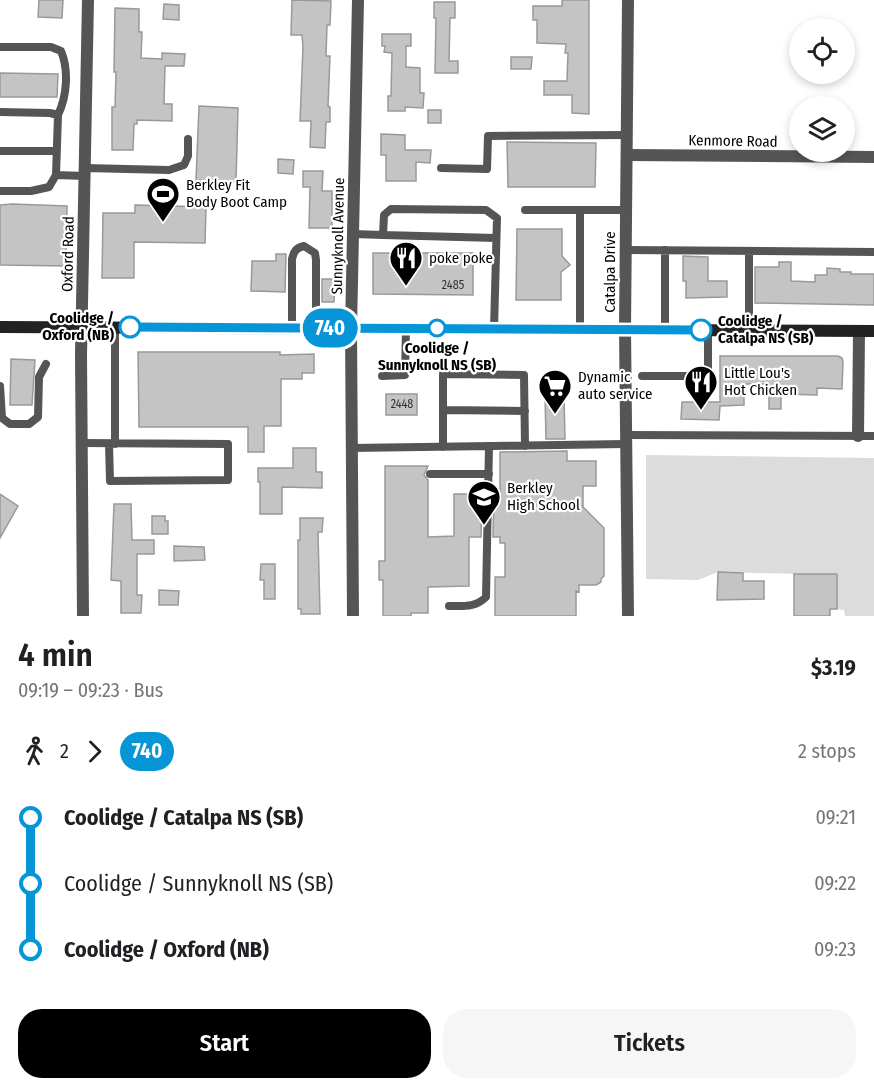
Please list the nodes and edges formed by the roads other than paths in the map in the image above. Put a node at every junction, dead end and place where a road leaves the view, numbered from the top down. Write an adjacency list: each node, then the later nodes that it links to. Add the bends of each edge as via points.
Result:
1 (88, 0): 14 (street, Oxford Road)
2 (358, 0): 20 (street, Sunnyknoll Avenue)
3 (628, 0): 7 (street, Catalpa Drive)
4 (0, 47): 6 (lane, via 51,47 61,51 65,61 64,101)
5 (0, 112): 6 (lane)
6 (58, 116): 10 (lane)
7 (628, 135): 11 (street, Catalpa Drive); 13 (lane, via 488,136 487,169)
8 (188, 139): 14 (lane, via 188,156 184,165 177,168)
9 (0, 151): 10 (lane)
10 (57, 151): 15 (lane)
11 (627, 155): 12 (street, Kenmore Road); 19 (street, Catalpa Drive)
12 (874, 157)
13 (441, 168)
14 (85, 172): 15 (lane); 27 (street, Oxford Road)
15 (56, 175): 16 (lane, via 49,187)
16 (0, 191)
17 (525, 210): 18 (lane)
18 (579, 210): 19 (lane); 35 (lane)
19 (625, 210): 23 (street, Catalpa Drive)
20 (353, 234): 21 (lane); 32 (street, Sunnyknoll Avenue)
21 (383, 235): 22 (lane); 22 (lane, via 384,215 391,209 486,210 497,218)
22 (496, 238): 34 (lane)
23 (625, 250): 24 (lane); 36 (street, Catalpa Drive)
24 (665, 250): 25 (lane); 37 (lane)
25 (749, 251): 26 (lane); 39 (lane)
26 (874, 252)
27 (81, 326): 28 (main road); 29 (main road); 51 (street, Oxford Road)
28 (0, 327)
29 (114, 327): 30 (main road); 52 (lane)
30 (292, 328): 31 (main road); 31 (lane, via 292,259 294,251 304,246 315,253)
31 (316, 328): 32 (main road)
32 (351, 328): 33 (main road); 56 (street, Sunnyknoll Avenue)
33 (405, 328): 34 (main road); 43 (lane, via 405,375)
34 (494, 329): 35 (main road)
35 (580, 329): 36 (main road)
36 (625, 329): 37 (main road); 50 (street, Catalpa Drive)
37 (665, 330): 38 (main road)
38 (708, 331): 39 (main road); 44 (lane, via 708,376)
39 (749, 331): 40 (main road)
40 (859, 331): 41 (main road); 48 (street)
41 (874, 331)
42 (46, 364): 45 (lane, via 39,376 38,417 29,424 10,424 2,418)
43 (382, 376)
44 (642, 376)
45 (0, 386)
46 (443, 410): 47 (lane); 47 (lane, via 442,374 524,375); 55 (lane)
47 (525, 411): 54 (lane)
48 (858, 436): 49 (lane); 50 (lane)
49 (874, 436)
50 (626, 440): 54 (lane); 62 (street, Catalpa Drive)
51 (81, 443): 52 (lane); 60 (street, Oxford Road)
52 (112, 444): 52 (lane, via 228,444 228,480 110,481)
53 (489, 446): 54 (lane); 55 (lane); 58 (lane)
54 (525, 446)
55 (443, 447): 56 (lane)
56 (350, 448): 61 (street, Sunnyknoll Avenue)
57 (430, 474): 58 (lane)
58 (489, 474): 59 (lane, via 486,597 471,606)
59 (449, 606)
60 (83, 616)
61 (352, 616)
62 (628, 616)

